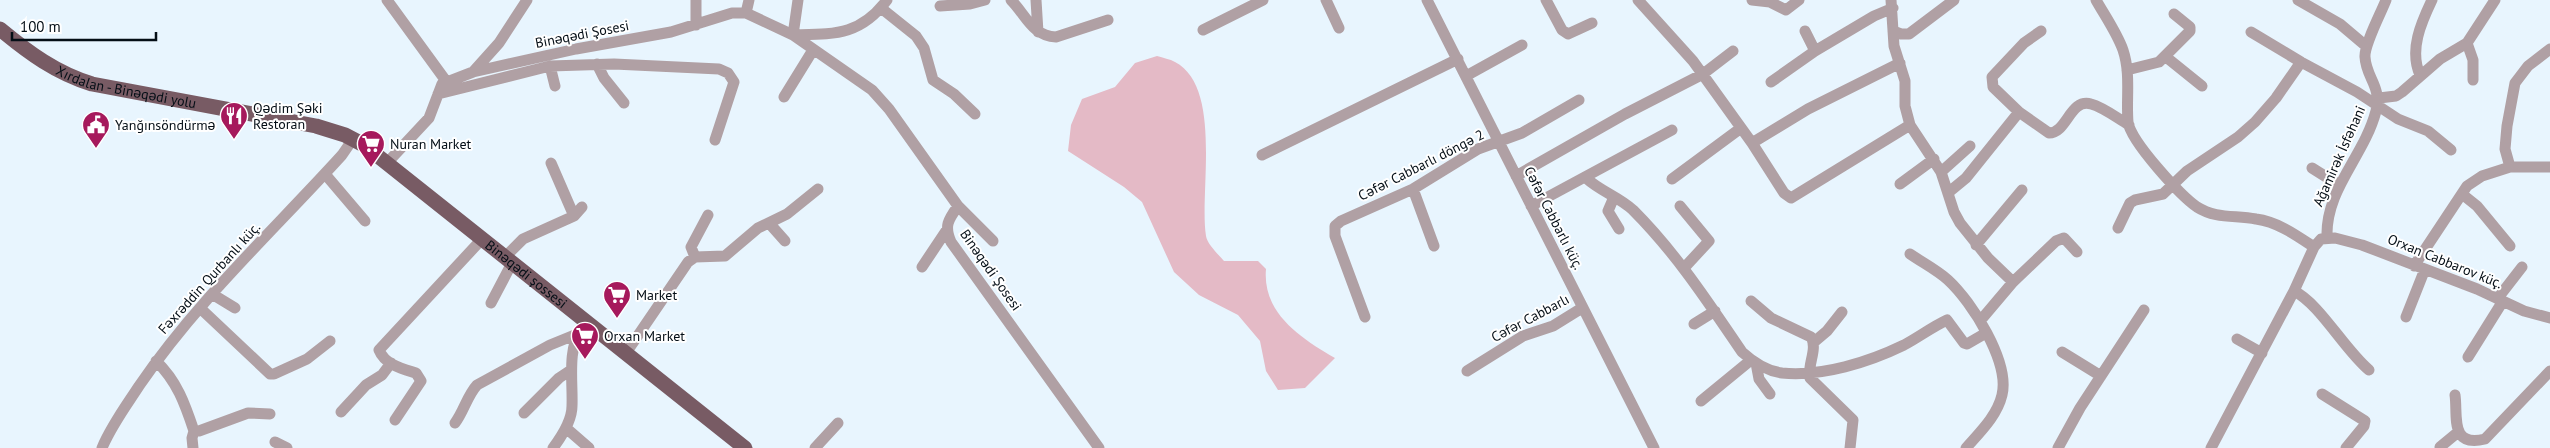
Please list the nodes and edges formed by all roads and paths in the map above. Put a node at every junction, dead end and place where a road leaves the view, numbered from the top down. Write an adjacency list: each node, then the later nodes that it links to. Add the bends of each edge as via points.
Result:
1 (387, 0): 58 (street)
2 (527, 0): 53 (street, via 510,28)
3 (696, 0): 29 (street)
4 (749, 0): 25 (street)
5 (798, 0): 38 (street)
6 (985, 0): 24 (street)
7 (1011, 0): 36 (street)
8 (1036, 0): 36 (street)
9 (1263, 0): 32 (street)
10 (1326, 0): 31 (street)
11 (1427, 0): 47 (street, Cəfər Cabbarlı küç.)
12 (1546, 0): 28 (street, via 1562,30 1568,34)
13 (1638, 0): 54 (street)
14 (1752, 0): 15 (street, via 1770,2 1786,10)
15 (1799, 0)
16 (1954, 0): 34 (street, via 1909,34)
17 (2096, 0): 52 (street, via 2117,37)
18 (2298, 0): 41 (street, via 2340,24)
19 (2386, 0): 41 (street)
20 (2432, 0): 55 (street, via 2418,34 2416,60)
21 (2495, 0): 39 (street)
22 (884, 4): 38 (street, via 867,22 850,31); 68 (street, via 924,48 933,80)
23 (1892, 4): 34 (street); 45 (street)
24 (940, 6)
25 (746, 13): 29 (street, Binəqədi Şosesi, via 732,13); 38 (street)
26 (2174, 14): 46 (street, via 2190,27 2190,31)
27 (1108, 20): 36 (street, via 1056,37)
28 (1592, 23)
29 (696, 25): 53 (street, Binəqədi Şosesi)
30 (0, 28): 73 (main road, Xırdalan - Binəqədi yolu, via 54,70 92,84 316,126)
31 (1339, 28)
32 (1203, 30)
33 (1805, 31): 45 (street)
34 (1893, 31): 49 (street)
35 (2041, 31): 67 (street, via 2008,59 1991,82)
36 (1038, 32)
37 (2251, 32): 48 (street)
38 (793, 35): 43 (street)
39 (2467, 43): 55 (street); 57 (street, via 2473,60)
40 (1522, 44): 56 (street)
41 (2366, 46): 65 (street, Ağamirək İsfəhani, via 2366,64)
42 (2550, 49): 83 (street, via 2528,66 2515,83 2505,149)
43 (813, 50): 63 (street); 100 (street, via 881,99)
44 (1734, 51): 54 (street)
45 (1815, 51): 59 (street)
46 (2166, 57): 52 (street, via 2152,66); 61 (street)
47 (1458, 59): 56 (street, Cəfər Cabbarlı küç.); 79 (street)
48 (2301, 62): 65 (street); 92 (street, via 2255,122)
49 (1900, 63): 69 (street, via 1906,90 1906,117); 76 (street, via 1808,109)
50 (597, 64): 51 (street, Binəqədi Şosesi); 66 (street); 74 (street, Binəqədi Şosesi, via 719,69 728,73 734,89)
51 (550, 66): 60 (street, Binəqədi Şosesi); 62 (street, Binəqədi Şosesi)
52 (2127, 70): 70 (street)
53 (473, 72): 58 (street, Binəqədi Şosesi)
54 (1703, 74): 71 (street); 88 (street)
55 (2420, 75): 65 (street, via 2396,96)
56 (1466, 76): 75 (street, Cəfər Cabbarlı küç.)
57 (2473, 80)
58 (446, 81): 62 (street)
59 (1771, 82)
60 (555, 86)
61 (2202, 86)
62 (438, 94): 81 (street, via 429,118)
63 (784, 97)
64 (1579, 100): 75 (street, Cəfər Cabbarlı döngə 2)
65 (2378, 102): 78 (street, via 2407,124 2428,131); 93 (street, Ağamirək İsfəhani, via 2371,127)
66 (624, 103)
67 (2019, 112): 70 (street, via 2048,133 2056,131 2084,102); 97 (street, via 1966,178)
68 (975, 114)
69 (1910, 125): 76 (street, via 1791,198 1784,193); 80 (street)
70 (2129, 125): 92 (street, via 2138,143)
71 (1741, 128): 76 (street); 90 (street)
72 (1672, 130): 89 (street)
73 (353, 140): 81 (main road, Binəqədi şossesi); 87 (street, Fəxrəddin Qurbanlı küç.)
74 (715, 140)
75 (1500, 142): 88 (street, Cəfər Cabbarlı küç.); 94 (street, Cəfər Cabbarlı döngə 2, via 1478,149)
76 (1752, 142)
77 (1970, 146): 86 (street)
78 (2452, 150)
79 (1262, 155)
80 (1934, 159): 86 (street); 91 (street)
81 (387, 163): 112 (main road, Binəqədi şossesi)
82 (551, 163): 105 (street)
83 (2510, 167): 84 (street); 98 (street, via 2473,181)
84 (2550, 167)
85 (2312, 168): 93 (street)
86 (1941, 172): 97 (street)
87 (325, 174): 106 (street); 129 (street, Fəxrəddin Qurbanlı küç.)
88 (1516, 176): 101 (street, Cəfər Cabbarlı küç.)
89 (1586, 178): 99 (street); 101 (street)
90 (1672, 179)
91 (1900, 184)
92 (2173, 184): 108 (street, via 2163,194 2130,204); 118 (street, via 2186,199 2216,216 2257,218 2292,232)
93 (2339, 185): 111 (street, Ağamirək İsfəhani, via 2328,214)
94 (1413, 189): 116 (street); 139 (street, Cəfər Cabbarlı döngə 2, via 1335,226 1335,236)
95 (818, 190): 107 (street, via 787,214)
96 (2022, 190): 115 (street)
97 (1949, 192): 115 (street, via 1954,212)
98 (2462, 194): 117 (street, via 2477,206); 125 (street)
99 (1614, 197): 109 (street, via 1608,211); 124 (street, via 1639,217)
100 (958, 206): 110 (street, Binəqədi Şosesi, via 946,223); 114 (street)
101 (1532, 206): 135 (street, Cəfər Cabbarlı küç.)
102 (1680, 206): 124 (street, via 1709,241)
103 (582, 207): 105 (street)
104 (708, 215): 121 (street, via 691,247)
105 (574, 216): 122 (street, via 524,239)
106 (366, 221)
107 (769, 223): 113 (street); 121 (street, via 758,228 725,256)
108 (2118, 228)
109 (1620, 229)
110 (946, 230): 123 (street); 185 (street, Binəqədi Şosesi, via 956,251)
111 (2327, 238): 118 (street, via 2321,239); 125 (street, Orxan Cabbarov küç., via 2362,244)
112 (482, 239): 122 (main road, Binəqədi şossesi); 156 (street, via 382,346 382,356)
113 (785, 241)
114 (994, 241)
115 (1976, 245): 127 (street)
116 (1434, 246)
117 (2510, 246)
118 (2314, 247): 128 (street)
119 (2078, 252): 127 (street, via 2060,238)
120 (1910, 254): 142 (street, via 1947,279 1967,299)
121 (695, 257): 152 (street, via 681,270)
122 (508, 260): 132 (street); 143 (main road, Binəqədi şossesi)
123 (922, 267)
124 (1684, 268): 137 (street)
125 (2420, 268): 130 (street, Orxan Cabbarov küç.); 140 (street)
126 (2522, 268): 130 (street)
127 (2014, 282): 142 (street)
128 (2294, 291): 151 (street); 158 (street, via 2307,300 2356,359)
129 (212, 294): 133 (street, Fəxrəddin Qurbanlı küç.); 134 (street)
130 (2501, 300): 141 (street, Orxan Cabbarov küç.); 153 (street)
131 (1751, 301): 149 (street, via 1771,318 1811,336)
132 (491, 303)
133 (200, 308): 148 (street, via 270,374 298,364); 154 (street, Fəxrəddin Qurbanlı küç.)
134 (235, 308)
135 (1582, 308): 159 (street, Cəfər Cabbarlı, via 1554,326 1524,336); 186 (street, Cəfər Cabbarlı küç.)
136 (2144, 310): 162 (street)
137 (1715, 311): 144 (street); 155 (street, via 1742,352)
138 (1842, 312): 149 (street)
139 (1365, 317)
140 (2406, 317)
141 (2550, 318)
142 (1980, 321): 145 (street)
143 (586, 322): 146 (street); 152 (main road, Binəqədi şossesi)
144 (1694, 324)
145 (1986, 333): 161 (street, via 1964,343 1947,320 1884,353); 188 (street, via 2004,381 2002,396 1994,415)
146 (578, 334): 157 (street); 171 (street, via 477,385)
147 (2237, 339): 151 (street)
148 (330, 341)
149 (1814, 342): 161 (street)
150 (2062, 352): 162 (street)
151 (2262, 352): 190 (street)
152 (626, 353): 183 (main road, Binəqədi şossesi)
153 (2468, 357)
154 (156, 361): 174 (street, via 180,392); 178 (street, Fəxrəddin Qurbanlı küç.)
155 (1753, 361): 161 (street, via 1781,373); 163 (street, via 1759,379); 166 (street)
156 (391, 363): 167 (street); 170 (street, via 416,373 421,382)
157 (571, 370): 168 (street); 173 (street, via 572,407)
158 (2370, 370)
159 (1467, 371)
160 (2550, 371): 175 (street, via 2485,438 2476,443)
161 (1808, 372): 187 (street, via 1819,389 1853,420)
162 (2100, 376): 189 (street)
163 (1770, 394)
164 (2322, 394): 191 (street, via 2365,421)
165 (2455, 395): 175 (street)
166 (1701, 401)
167 (341, 412)
168 (524, 413)
169 (270, 414): 174 (street, via 248,413)
170 (395, 420)
171 (455, 423)
172 (838, 423): 184 (street)
173 (566, 428): 181 (street); 182 (street)
174 (194, 431): 179 (street)
175 (2457, 433): 177 (street)
176 (275, 442): 180 (street)
177 (2440, 447)
178 (102, 448)
179 (193, 448)
180 (287, 448)
181 (553, 448)
182 (589, 448)
183 (746, 448)
184 (815, 448)
185 (1099, 448)
186 (1654, 448)
187 (1850, 448)
188 (1966, 448)
189 (2058, 448)
190 (2211, 448)
191 (2346, 448)

